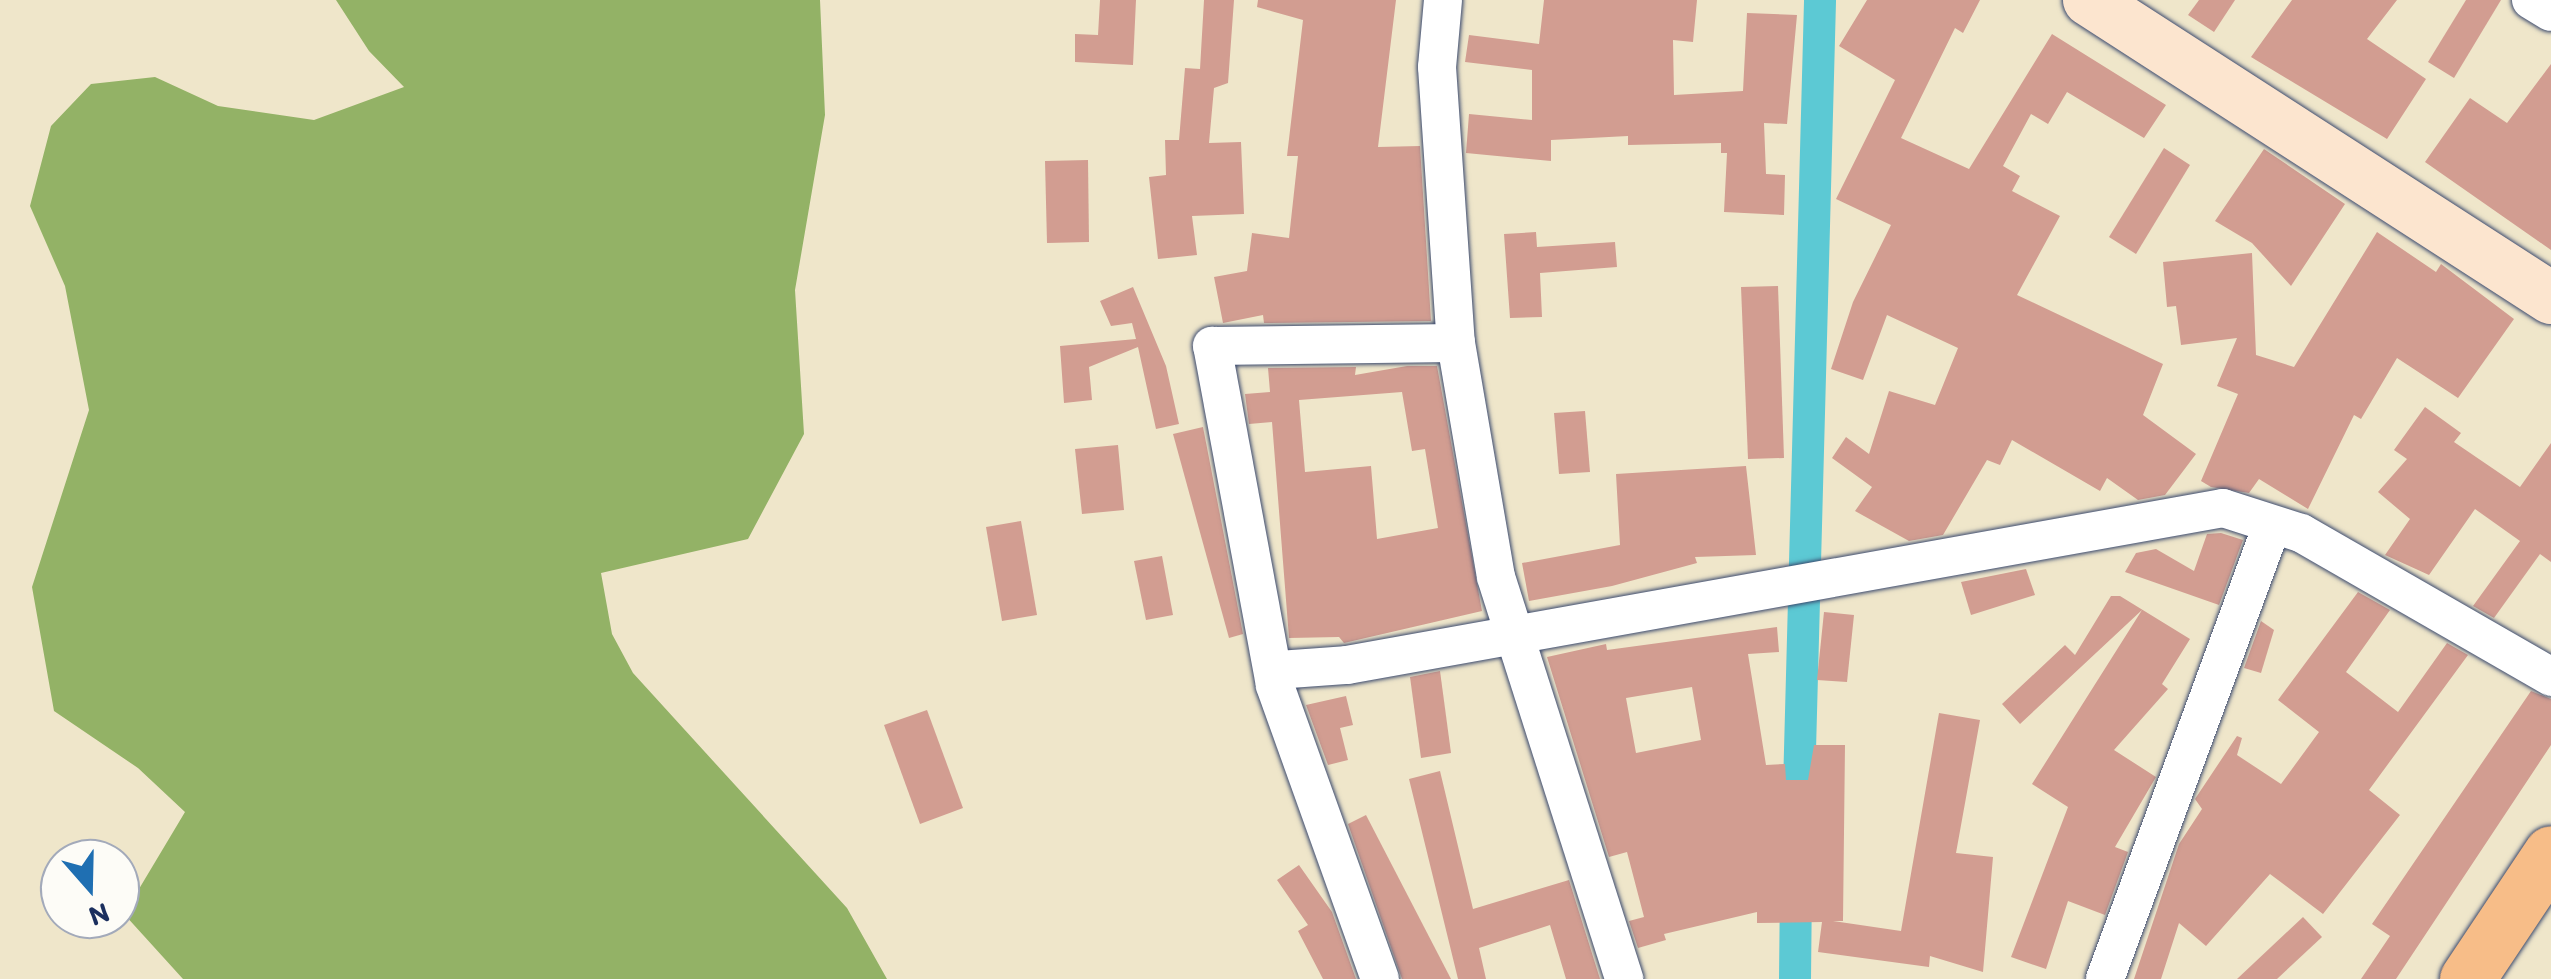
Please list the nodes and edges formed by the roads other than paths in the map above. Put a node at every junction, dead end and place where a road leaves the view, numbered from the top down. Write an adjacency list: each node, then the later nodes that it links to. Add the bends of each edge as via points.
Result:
1 (1443, 0): 6 (street, via 1436,67)
2 (2089, 0): 5 (main road)
3 (2531, 0): 4 (street)
4 (2551, 12)
5 (2551, 298)
6 (1456, 343): 8 (street); 9 (street, via 1212,346)
7 (2272, 526): 8 (street, via 2223,508); 10 (street, via 2301,533); 14 (street)
8 (1511, 635): 9 (street); 13 (street)
9 (1277, 670): 12 (street, via 1275,685 1321,826)
10 (2551, 677)
11 (2551, 853): 15 (main road)
12 (1380, 979)
13 (1624, 979)
14 (2105, 979)
15 (2467, 979)

